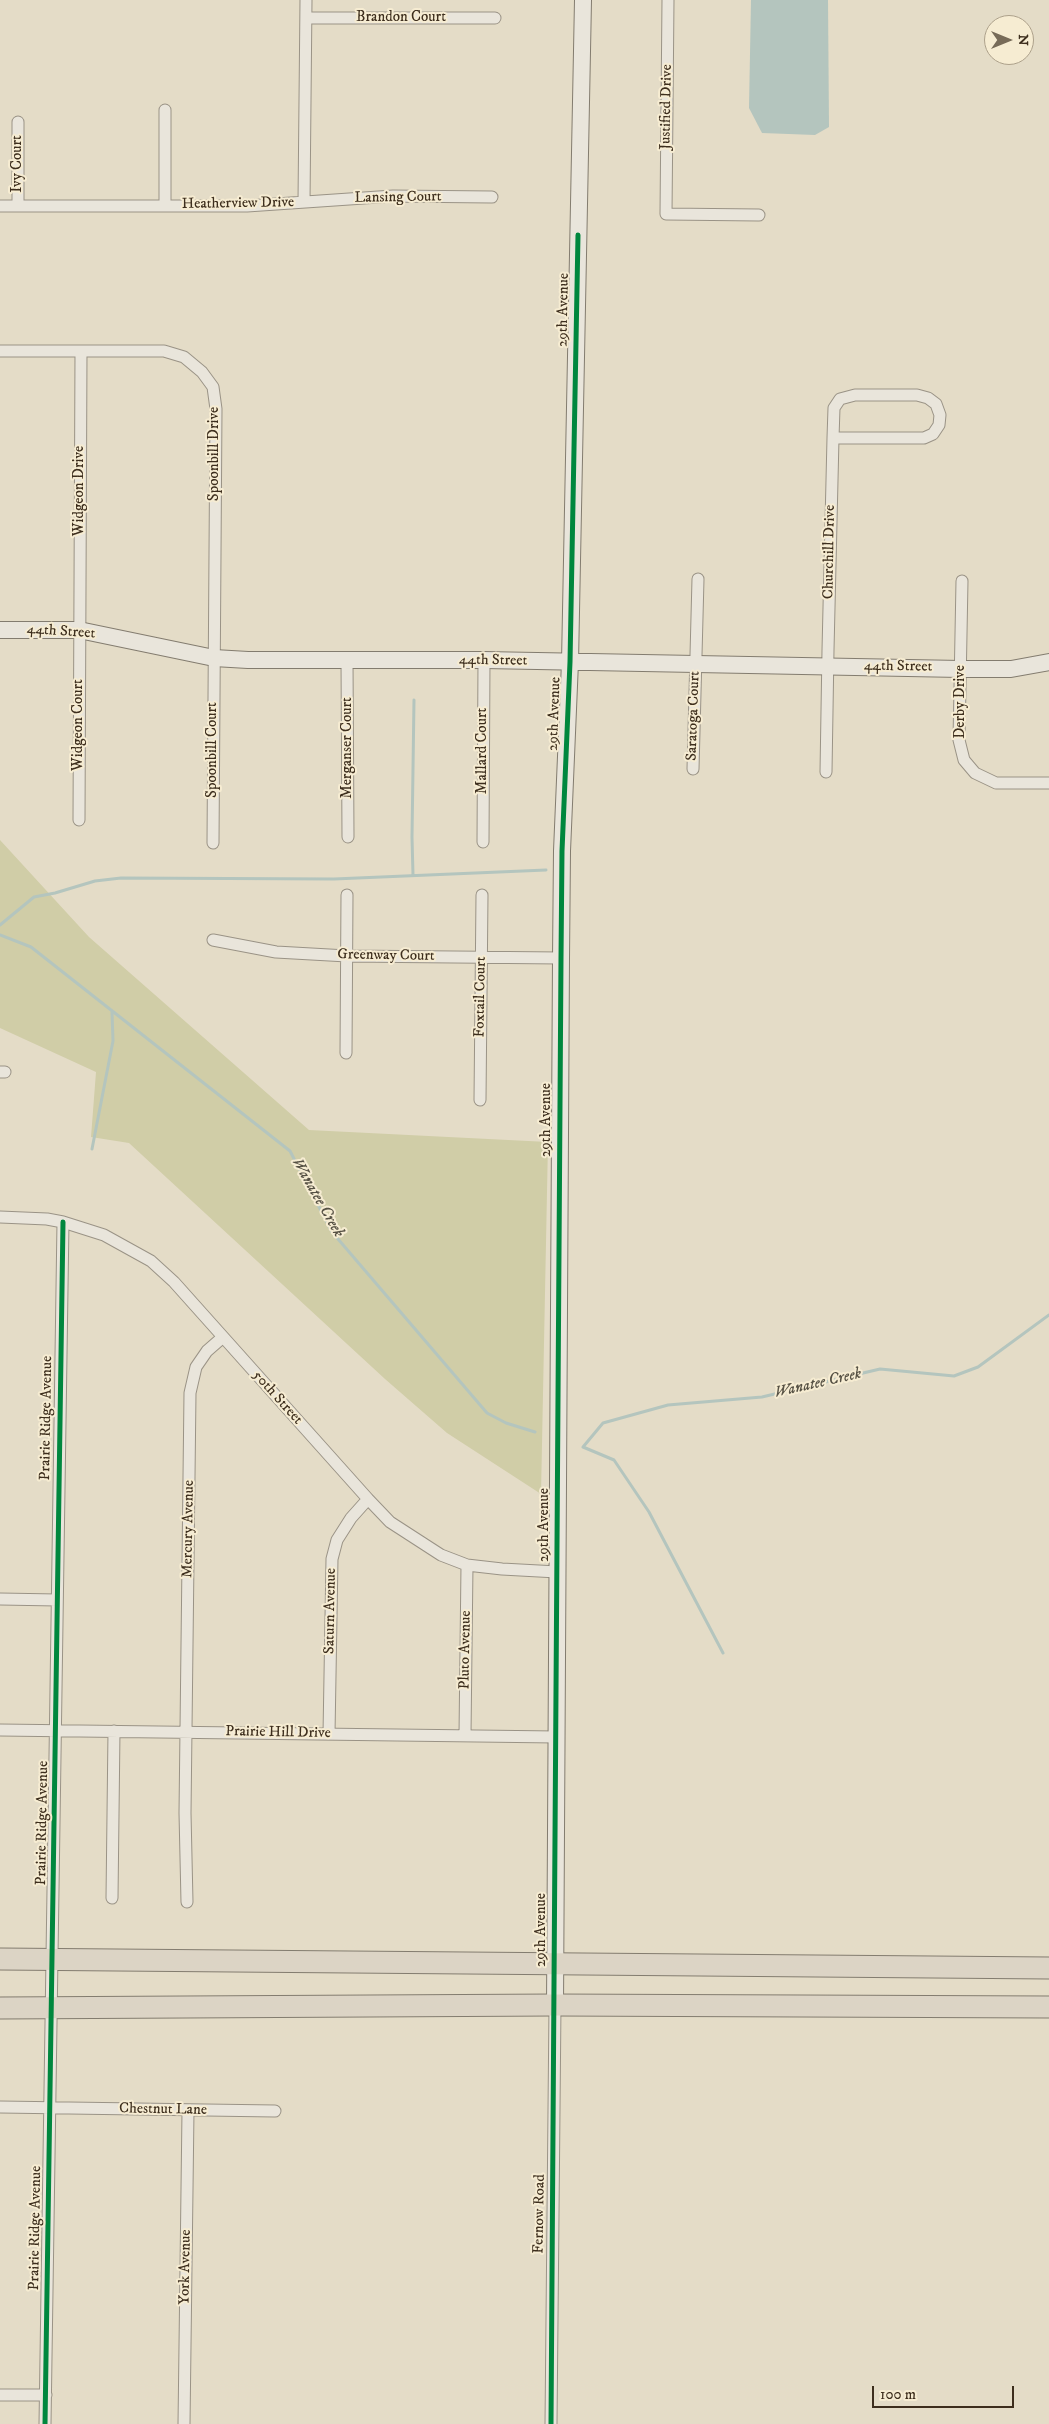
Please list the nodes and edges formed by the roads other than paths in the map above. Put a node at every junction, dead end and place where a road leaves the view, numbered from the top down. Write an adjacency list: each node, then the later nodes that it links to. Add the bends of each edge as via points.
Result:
1 (306, 0): 4 (street, Heatherview Drive)
2 (583, 0): 24 (street, 29th Avenue)
3 (668, 0): 13 (street, Justified Drive, via 666,214)
4 (306, 18): 5 (street, Brandon Court); 9 (street, Heatherview Drive)
5 (495, 18)
6 (165, 110): 10 (street)
7 (18, 122): 12 (street, Ivy Court)
8 (492, 197): 9 (street, Lansing Court, via 393,196)
9 (304, 202): 10 (street, Heatherview Drive, via 247,206)
10 (165, 205): 12 (street, Heatherview Drive)
11 (0, 206): 12 (street, Heatherview Drive)
12 (18, 206)
13 (759, 215)
14 (0, 351): 15 (street, Spoonbill Drive)
15 (81, 352): 20 (street, Widgeon Drive); 21 (street, Spoonbill Drive, via 164,351 184,357 202,372 213,387 216,409)
16 (833, 438): 16 (street, Churchill Drive, via 924,438 939,426 940,415 936,404 917,396 840,399 834,408); 27 (street, Churchill Drive)
17 (698, 579): 26 (street, Saratoga Court)
18 (962, 581): 28 (street, Derby Drive)
19 (0, 630): 20 (street, 44th Street)
20 (79, 630): 21 (street, 44th Street); 32 (street, Widgeon Court)
21 (214, 658): 22 (street, 44th Street); 35 (street, Spoonbill Court)
22 (348, 660): 23 (street, 44th Street); 33 (street, Merganser Court)
23 (484, 660): 24 (street, 44th Street); 34 (street, Mallard Court)
24 (570, 662): 26 (street, 44th Street); 41 (street, 29th Avenue)
25 (1049, 662): 28 (street, 44th Street, via 1011,669)
26 (696, 664): 27 (street, 44th Street); 29 (street, Saratoga Court)
27 (828, 666): 28 (street, 44th Street); 30 (street, Churchill Drive)
28 (961, 668): 31 (street, Derby Drive, via 959,740 964,760 975,773 996,783)
29 (693, 769)
30 (826, 772)
31 (1049, 782)
32 (78, 820)
33 (348, 837)
34 (483, 842)
35 (213, 843)
36 (347, 895): 39 (street)
37 (482, 895): 40 (street, Foxtail Court)
38 (213, 940): 39 (street, Greenway Court, via 276,952)
39 (347, 956): 40 (street, Greenway Court); 42 (street)
40 (482, 956): 41 (street, Greenway Court); 43 (street, Foxtail Court)
41 (561, 958): 49 (street, 29th Avenue)
42 (346, 1052)
43 (480, 1100)
44 (0, 1217): 45 (street, 50th Street)
45 (63, 1222): 46 (street, 50th Street, via 104,1235 151,1262 174,1282); 51 (street, Prairie Ridge Avenue)
46 (223, 1337): 47 (street, 50th Street); 55 (street, Mercury Avenue, via 207,1351 196,1367 190,1393)
47 (368, 1499): 48 (street, 50th Street, via 390,1522 441,1555); 56 (street, Saturn Avenue, via 337,1540 332,1559)
48 (467, 1564): 49 (street, 50th Street); 57 (street, Pluto Avenue)
49 (557, 1572): 58 (street, 29th Avenue)
50 (0, 1599): 51 (street)
51 (58, 1600): 53 (street, Prairie Ridge Avenue)
52 (0, 1730): 53 (street, Prairie Hill Drive)
53 (57, 1730): 54 (street, Prairie Hill Drive); 62 (street, Prairie Ridge Avenue)
54 (114, 1731): 55 (street, Prairie Hill Drive); 59 (street)
55 (186, 1732): 56 (street, Prairie Hill Drive); 60 (street, Mercury Avenue)
56 (329, 1734): 57 (street, Prairie Hill Drive)
57 (465, 1735): 58 (street, Prairie Hill Drive)
58 (556, 1737): 63 (street, 29th Avenue)
59 (112, 1898)
60 (187, 1902)
61 (0, 1959): 62 (highway)
62 (54, 1959): 63 (highway); 68 (street, Prairie Ridge Avenue)
63 (554, 1963): 64 (highway); 65 (street, 29th Avenue)
64 (1049, 1968)
65 (555, 2005): 66 (highway); 68 (highway); 77 (street, Fernow Road)
66 (1049, 2007)
67 (0, 2008): 68 (highway)
68 (52, 2008): 70 (street, Prairie Ridge Avenue)
69 (0, 2107): 70 (street, Chestnut Lane)
70 (51, 2107): 71 (street, Chestnut Lane); 74 (street, Prairie Ridge Avenue)
71 (188, 2110): 72 (street, Chestnut Lane); 76 (street, York Avenue)
72 (275, 2111)
73 (0, 2395): 74 (street)
74 (46, 2395): 75 (street, Prairie Ridge Avenue)
75 (45, 2424)
76 (184, 2424)
77 (551, 2424)

